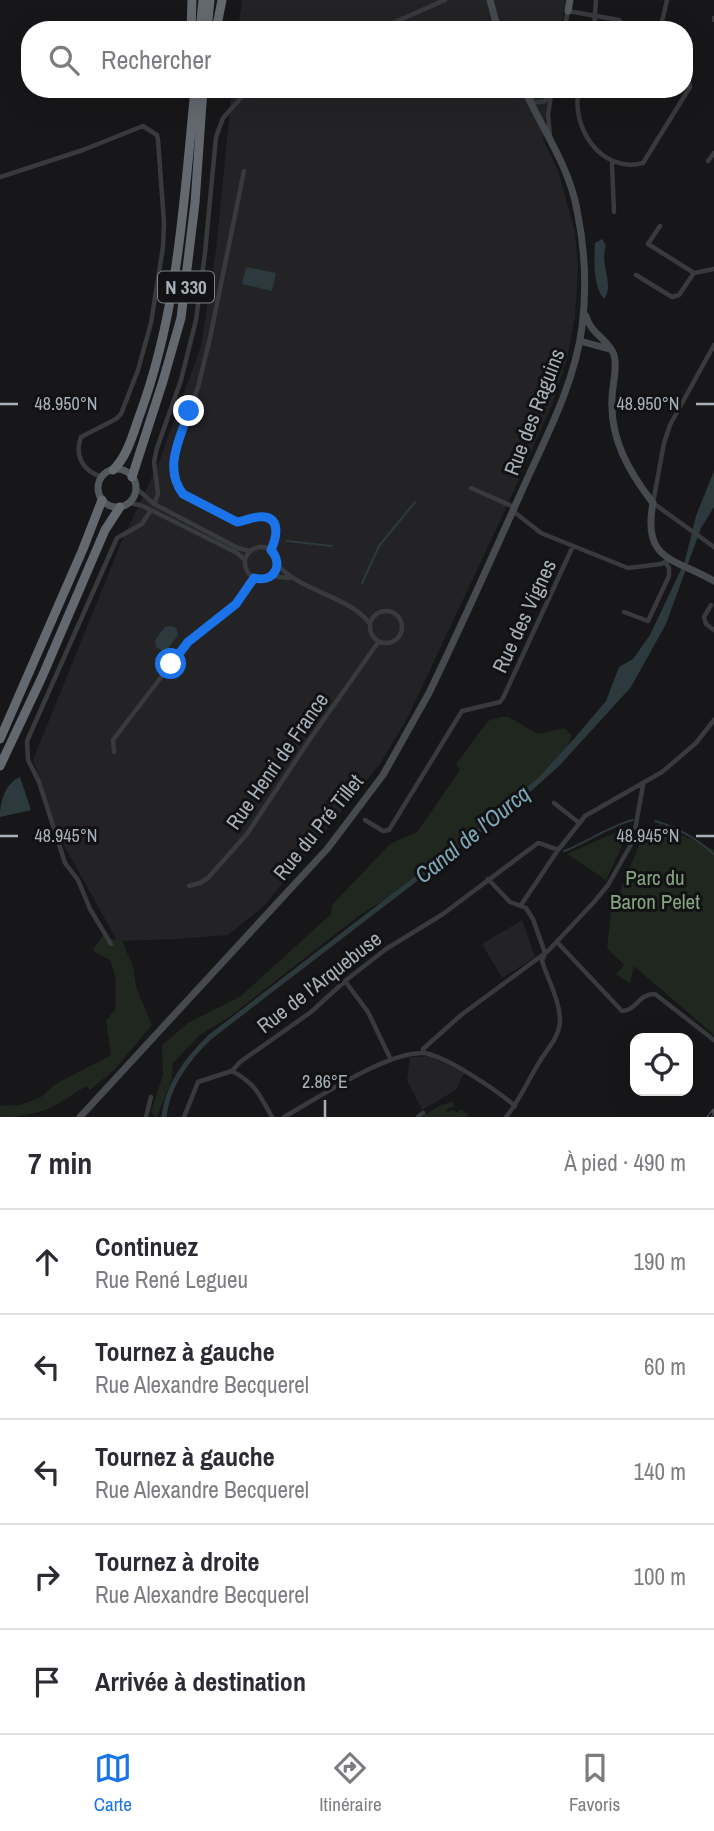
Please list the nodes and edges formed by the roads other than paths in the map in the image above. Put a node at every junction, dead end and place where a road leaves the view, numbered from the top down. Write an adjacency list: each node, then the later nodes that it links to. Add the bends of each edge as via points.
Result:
1 (192, 0): 12 (highway)
2 (203, 0): 13 (highway)
3 (210, 0): 14 (highway)
4 (222, 0): 15 (highway)
5 (445, 0): 16 (street)
6 (490, 0): 17 (street)
7 (570, 0): 10 (main road)
8 (596, 0): 11 (street)
9 (667, 0): 21 (street)
10 (568, 10): 11 (street); 18 (street)
11 (595, 16): 19 (street); 20 (street)
12 (191, 21)
13 (201, 21)
14 (208, 21)
15 (218, 21)
16 (397, 21)
17 (496, 21)
18 (566, 21)
19 (595, 21)
20 (620, 21)
21 (662, 21)
22 (188, 98): 34 (highway)
23 (194, 98): 34 (highway, N 330)
24 (202, 98): 53 (highway, N 330, via 181,318)
25 (241, 98): 58 (street, via 223,118 216,137 196,320 157,448 154,462 159,494)
26 (528, 98): 32 (street, Rue des Raguins)
27 (533, 98): 32 (street)
28 (547, 98): 32 (street)
29 (551, 98): 33 (street)
30 (578, 98): 37 (street, via 579,122)
31 (684, 98): 37 (street, via 643,163 630,167)
32 (531, 103): 33 (street, Rue des Raguins)
33 (550, 137): 47 (street, Rue des Raguins, via 572,189 585,264)
34 (190, 138): 51 (highway, N 330, via 163,340 135,430)
35 (714, 153): 36 (street)
36 (708, 161)
37 (612, 163): 41 (street)
38 (244, 171): 64 (street, via 207,351 172,463 183,494 237,522 257,517 272,521 276,537)
39 (0, 177): 52 (street, via 143,126 157,135 164,223 151,323 121,414 81,437 78,444 81,462)
40 (606, 204): 41 (street)
41 (614, 204): 42 (street)
42 (614, 212)
43 (660, 226): 45 (street, via 648,244)
44 (714, 269): 45 (street)
45 (694, 273): 46 (street, via 679,295 672,297)
46 (636, 275)
47 (584, 309): 48 (street, Rue des Raguins); 50 (street, via 592,330)
48 (580, 338): 50 (street, via 590,335); 60 (street, Rue des Raguins, via 556,415)
49 (714, 345): 57 (street, via 670,425)
50 (608, 347): 57 (street, via 615,364 612,400 617,439 632,474)
51 (113, 470): 52 (main road, N 330); 53 (main road)
52 (102, 477): 56 (main road, via 98,488)
53 (132, 477): 54 (main road)
54 (135, 487): 58 (street); 59 (main road, via 132,499)
55 (471, 488): 60 (street)
56 (102, 500): 59 (main road, via 110,506); 81 (highway)
57 (653, 503): 63 (street); 67 (street, via 649,523 653,541)
58 (154, 504): 65 (street)
59 (124, 505): 61 (street); 83 (highway, via 105,530)
60 (514, 509): 62 (street, via 541,533); 102 (street, Rue du Pré Tillet, via 429,693 376,784 328,848)
61 (151, 510): 66 (street); 93 (street, via 142,524 117,538 27,741 28,760 65,863)
62 (573, 546): 67 (street, via 628,568); 86 (street, Rue des Vignes, via 500,702 462,711 389,830)
63 (714, 547)
64 (271, 550): 65 (street, via 260,547); 68 (street)
65 (250, 551): 66 (street)
66 (245, 560): 70 (street, via 246,571)
67 (670, 562): 72 (street); 75 (street, via 648,621)
68 (278, 565): 69 (street); 71 (street)
69 (271, 576): 70 (street); 71 (street)
70 (254, 578): 82 (street, via 236,604 188,642 113,740)
71 (293, 579): 74 (street)
72 (714, 581)
73 (711, 605): 78 (street, via 704,617)
74 (359, 612): 76 (street); 77 (street)
75 (624, 612)
76 (375, 615): 77 (street); 79 (street, via 394,612 402,626 395,640)
77 (370, 624): 79 (street)
78 (714, 630)
79 (379, 641): 90 (street, Rue Henri de France, via 247,834 208,878)
80 (714, 720): 84 (street, via 683,754)
81 (0, 739)
82 (114, 752)
83 (0, 766)
84 (644, 784): 87 (street); 92 (street, via 633,841 608,885)
85 (554, 803): 87 (street)
86 (365, 820)
87 (578, 822): 88 (street)
88 (559, 849): 89 (street, Rue de l'Arquebuse, via 538,843); 91 (street)
89 (488, 879): 91 (street, via 510,902); 95 (street, Rue de l'Arquebuse)
90 (189, 886)
91 (519, 904): 94 (street, via 533,919)
92 (557, 942): 94 (street); 96 (street, via 622,1011 654,994)
93 (111, 944)
94 (545, 953): 97 (street, via 461,1015); 101 (street, via 542,961 560,1024)
95 (345, 981): 98 (street, via 368,1012); 99 (street, Rue de l'Arquebuse)
96 (714, 1040)
97 (423, 1053): 98 (street); 101 (street, via 478,1079)
98 (391, 1060): 106 (street)
99 (232, 1071): 104 (street, Rue de l'Arquebuse, via 198,1082); 105 (street, via 251,1082)
100 (151, 1097): 103 (street)
101 (515, 1106): 107 (street)
102 (80, 1117)
103 (146, 1117)
104 (184, 1117)
105 (272, 1117)
106 (284, 1117)
107 (506, 1117)

